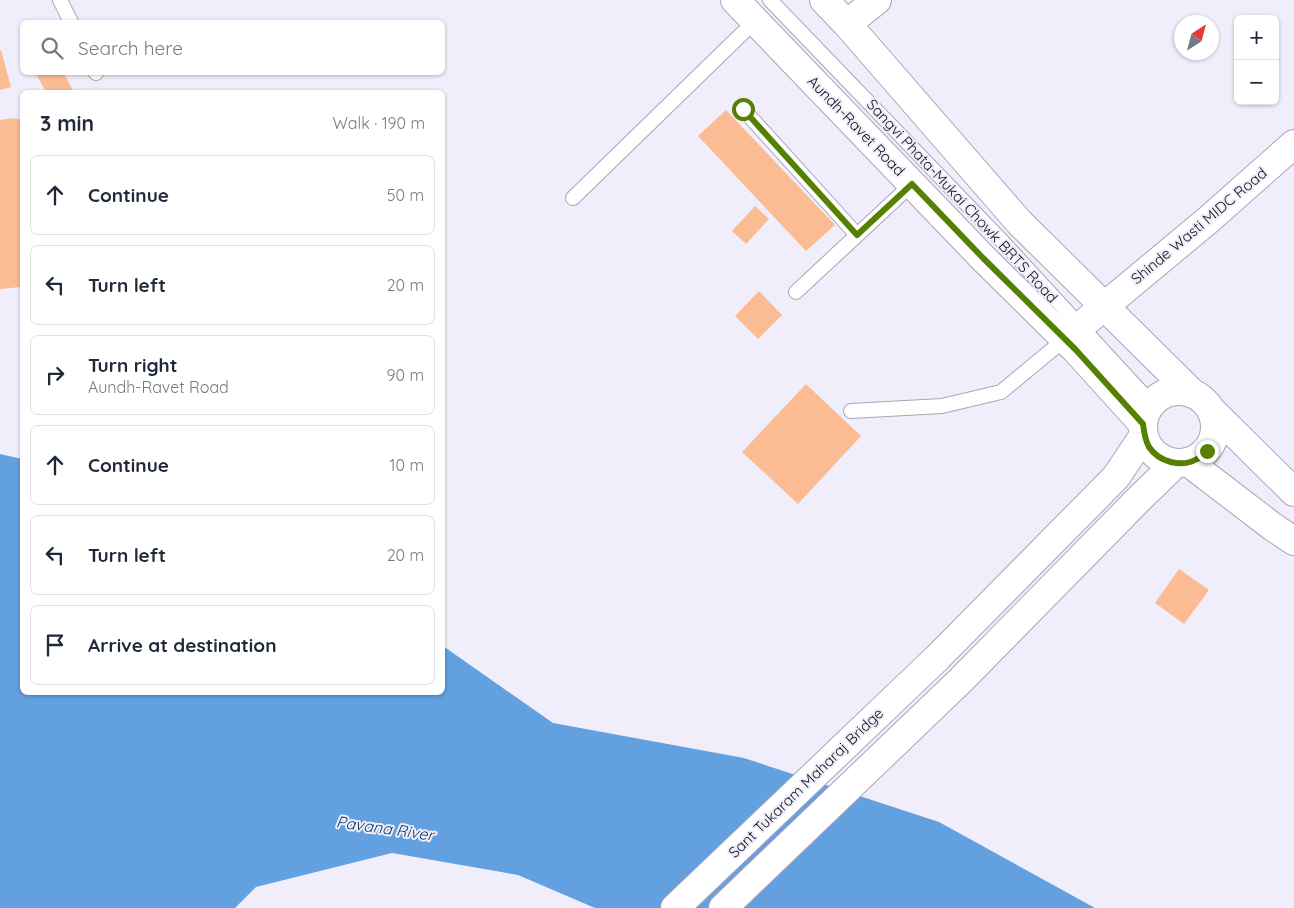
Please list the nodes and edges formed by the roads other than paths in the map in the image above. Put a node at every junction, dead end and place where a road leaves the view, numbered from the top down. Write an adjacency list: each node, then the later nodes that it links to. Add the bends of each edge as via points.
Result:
1 (60, 0): 6 (lane)
2 (735, 0): 5 (main road, Aundh-Ravet Road)
3 (824, 0): 7 (main road)
4 (877, 0): 7 (main road)
5 (762, 10): 10 (main road, Aundh-Ravet Road); 11 (lane); 15 (lane, Sangvi Phata-Mukai Chowk BRTS Road, via 1001,240)
6 (70, 20)
7 (848, 24): 14 (main road, via 1019,222)
8 (743, 109): 12 (lane)
9 (1294, 144): 14 (main road, Shinde Wasti MIDC Road)
10 (912, 184): 12 (lane); 15 (main road, Aundh-Ravet Road, via 983,258)
11 (573, 198)
12 (857, 235): 13 (lane)
13 (796, 292)
14 (1104, 307): 15 (main road, Shinde Wasti MIDC Road); 16 (main road)
15 (1072, 332): 17 (lane, via 1001,392 942,406); 18 (main road, Aundh-Ravet Road)
16 (1202, 402): 18 (main road, via 1182,392 1161,396); 19 (main road, via 1214,420 1213,442 1198,458); 20 (main road)
17 (851, 411)
18 (1146, 421): 19 (main road, via 1148,446 1165,461); 22 (main road, Sant Tukaram Maharaj Bridge, via 1116,477 937,658)
19 (1182, 463): 21 (main road); 23 (main road, via 1138,500 960,681)
20 (1294, 492)
21 (1294, 541)
22 (675, 908)
23 (723, 908)

